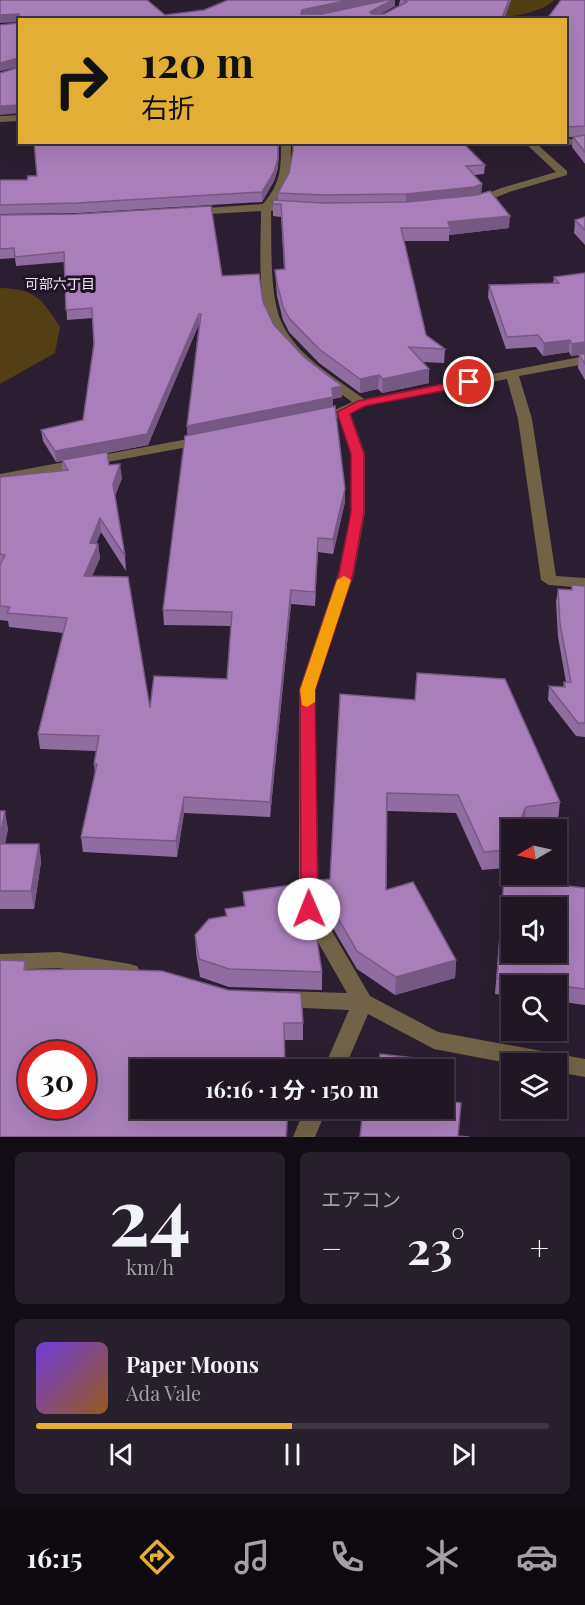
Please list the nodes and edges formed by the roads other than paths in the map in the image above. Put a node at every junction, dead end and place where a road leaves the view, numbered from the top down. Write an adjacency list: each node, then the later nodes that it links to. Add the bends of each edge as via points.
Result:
1 (18, 118): 2 (street)
2 (0, 119)
3 (585, 141): 4 (street)
4 (567, 142)
5 (286, 144): 8 (street, via 286,173)
6 (530, 144): 7 (street, via 563,173)
7 (465, 203)
8 (266, 207): 9 (street); 10 (street); 13 (street, via 274,321 304,359)
9 (301, 209)
10 (178, 213)
11 (585, 360): 12 (street)
12 (512, 374): 13 (street); 18 (street, via 525,419 549,580)
13 (362, 404): 14 (street)
14 (343, 412): 15 (street); 22 (street, via 358,454 358,512 346,574 307,690 309,909)
15 (321, 417)
16 (219, 437): 17 (street)
17 (0, 478)
18 (585, 583)
19 (0, 962): 20 (street, via 59,960)
20 (153, 976)
21 (262, 998): 22 (street)
22 (363, 1002): 23 (street); 24 (street, via 434,1040)
23 (338, 1059)
24 (585, 1068)
25 (311, 1119): 26 (street)
26 (304, 1137)

